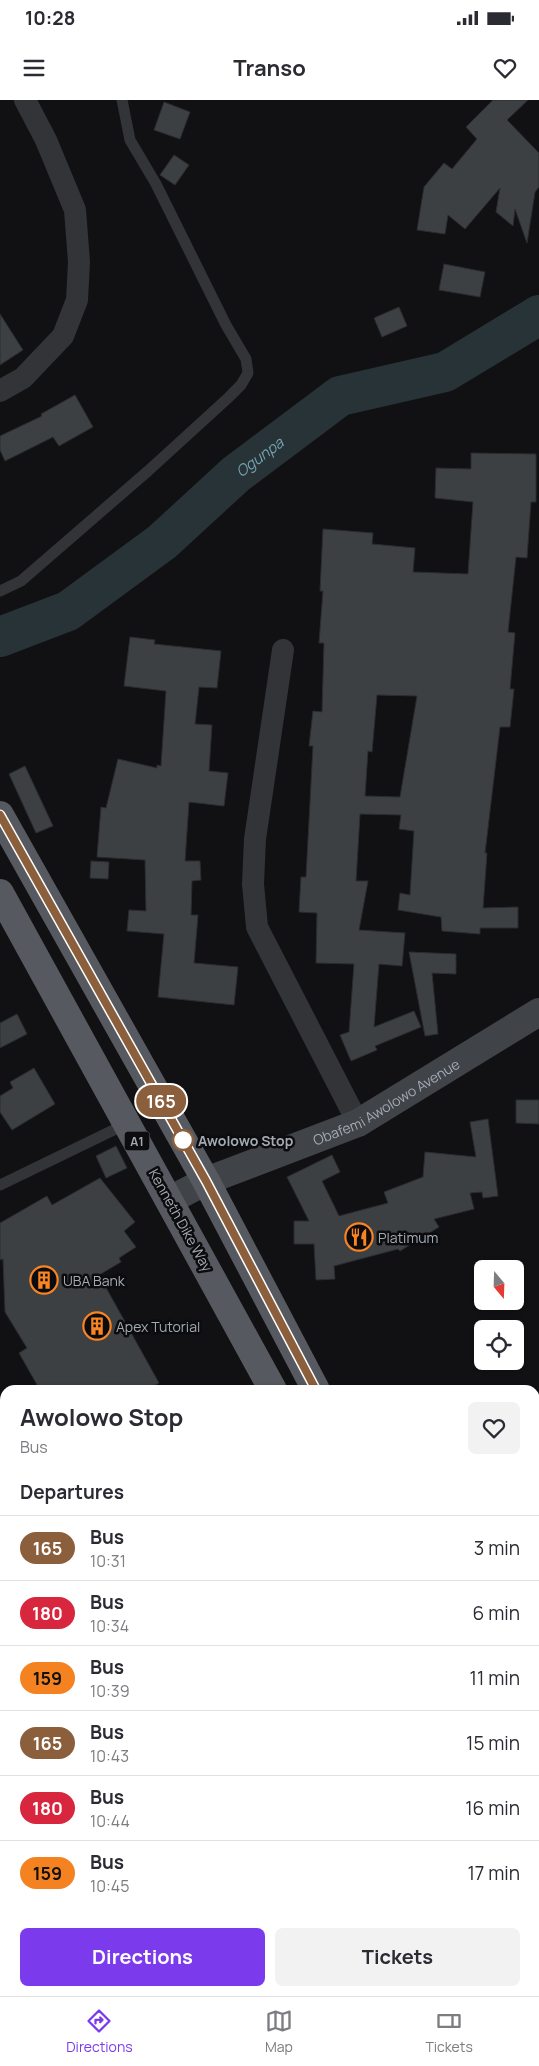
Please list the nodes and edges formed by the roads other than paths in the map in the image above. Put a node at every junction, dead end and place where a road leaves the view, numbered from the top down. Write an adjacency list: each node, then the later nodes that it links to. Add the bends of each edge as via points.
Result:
1 (25, 100): 3 (street, via 46,140 75,210 79,262 77,300 63,336 23,378)
2 (122, 100): 4 (lane, via 130,140 246,359 248,372 228,398 148,471 21,581)
3 (0, 391)
4 (0, 591)
5 (283, 650): 9 (street, via 255,839 253,884 257,927)
6 (0, 815): 11 (highway)
7 (0, 893): 10 (highway, Kenneth Dike Way / A1)
8 (539, 1009): 9 (main road, Obafemi Awolowo Avenue)
9 (358, 1122): 11 (main road, Obafemi Awolowo Avenue)
10 (128, 1123): 12 (lane); 13 (highway, Kenneth Dike Way / A1)
11 (206, 1181): 13 (main road, Obafemi Awolowo Avenue); 15 (highway)
12 (0, 1185)
13 (170, 1200): 14 (highway, Kenneth Dike Way / A1)
14 (270, 1385)
15 (313, 1385)

